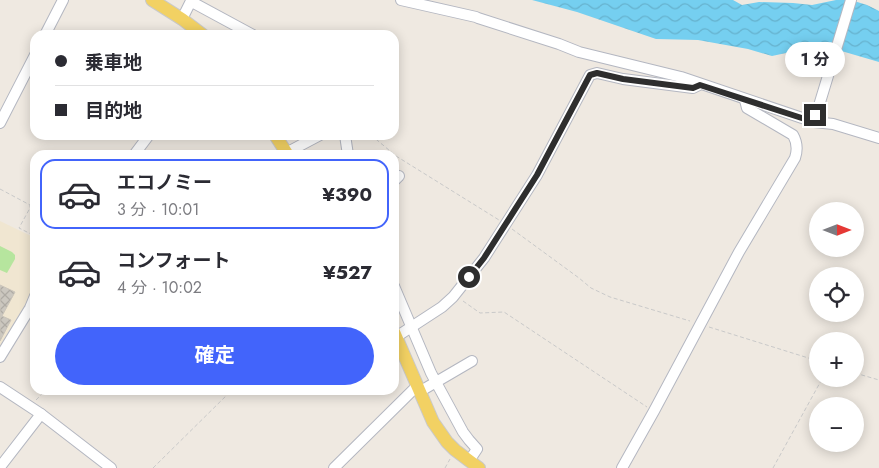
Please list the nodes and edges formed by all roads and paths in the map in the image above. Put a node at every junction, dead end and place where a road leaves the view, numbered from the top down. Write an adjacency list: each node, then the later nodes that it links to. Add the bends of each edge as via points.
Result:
1 (63, 0): 6 (street)
2 (152, 0): 5 (main road)
3 (401, 0): 10 (street, via 476,17 579,52 681,77)
4 (851, 0): 12 (street)
5 (182, 19): 7 (main road); 8 (street, via 192,2)
6 (48, 30)
7 (196, 30)
8 (244, 30)
9 (30, 65): 13 (street)
10 (700, 85): 11 (street); 23 (street, via 693,88 597,73 590,75 537,175)
11 (745, 100): 12 (street); 28 (street, via 748,108 793,135 797,152)
12 (814, 118): 14 (street)
13 (0, 123)
14 (879, 138)
15 (311, 140): 17 (street)
16 (377, 140): 18 (path)
17 (294, 150)
18 (389, 150)
19 (399, 158): 23 (path)
20 (0, 189): 21 (path)
21 (30, 205)
22 (30, 209): 24 (path, via 19,228)
23 (506, 224): 26 (street); 28 (path, via 591,288)
24 (30, 234)
25 (399, 297): 29 (street)
26 (453, 297): 29 (street); 44 (path, via 480,312 504,312)
27 (30, 308): 32 (street)
28 (701, 324): 33 (path); 44 (street)
29 (412, 327): 30 (street); 37 (street)
30 (399, 332)
31 (399, 344): 40 (main road)
32 (0, 357)
33 (809, 358)
34 (472, 361): 37 (street)
35 (864, 376): 36 (path)
36 (879, 380)
37 (436, 382): 40 (street); 46 (street, via 463,432 477,449)
38 (0, 386): 43 (street)
39 (818, 387): 52 (path)
40 (418, 389): 46 (main road, via 439,431 455,450); 50 (street)
41 (41, 395): 43 (path)
42 (227, 395): 49 (path)
43 (29, 407): 45 (street)
44 (654, 411): 51 (street)
45 (41, 414): 47 (street); 48 (street)
46 (474, 464)
47 (0, 468)
48 (110, 468)
49 (153, 468)
50 (334, 468)
51 (622, 468)
52 (773, 468)

